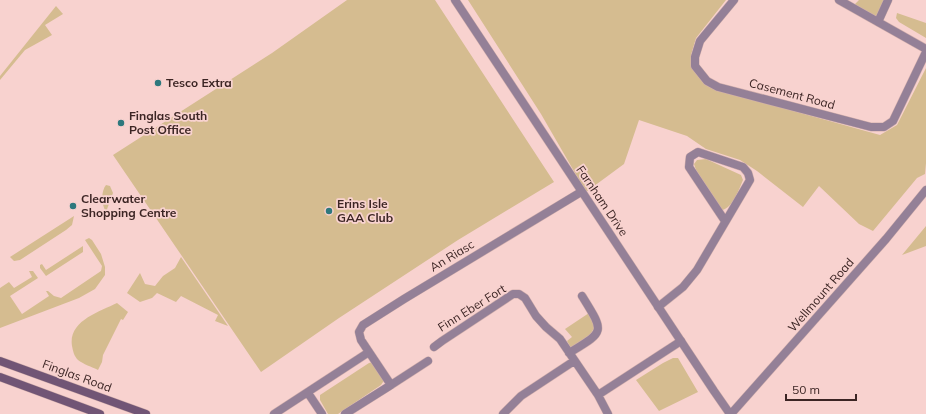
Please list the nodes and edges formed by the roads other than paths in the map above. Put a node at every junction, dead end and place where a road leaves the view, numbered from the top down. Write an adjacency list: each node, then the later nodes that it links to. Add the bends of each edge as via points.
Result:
1 (455, 0): 8 (street, Farnham Drive)
2 (734, 0): 6 (street, Casement Road, via 700,41 695,58 696,66 707,81 718,87 871,127 884,127 892,121)
3 (839, 0): 5 (street)
4 (888, 0): 5 (street)
5 (878, 22): 6 (street)
6 (926, 51)
7 (926, 190): 30 (street, Wellmount Road, via 886,239)
8 (581, 192): 11 (street, Farnham Drive); 14 (street, An Riasc, via 363,325 359,332 361,340)
9 (725, 221): 9 (street, via 750,180 748,172 743,167 698,152 690,157 689,167); 11 (street, via 697,270 684,287)
10 (582, 296): 15 (street, via 599,326 597,334)
11 (658, 307): 12 (street, Farnham Drive)
12 (681, 341): 22 (street); 30 (street, Farnham Drive)
13 (434, 347): 15 (street, Finn Eber Fort, via 513,294 519,294 525,298 546,327 560,339)
14 (370, 352): 20 (street, An Riasc); 21 (street)
15 (568, 353): 18 (street, Finn Eber Fort)
16 (0, 361): 24 (main road, Finglas Road)
17 (428, 361): 20 (street)
18 (574, 361): 22 (street, Finn Eber Fort); 28 (street, via 521,396)
19 (0, 377): 23 (main road)
20 (390, 385): 27 (street)
21 (308, 393): 25 (street); 26 (street)
22 (598, 395): 29 (street, Finn Eber Fort)
23 (100, 414)
24 (146, 414)
25 (274, 414)
26 (322, 414)
27 (345, 414)
28 (503, 414)
29 (608, 414)
30 (731, 414)

